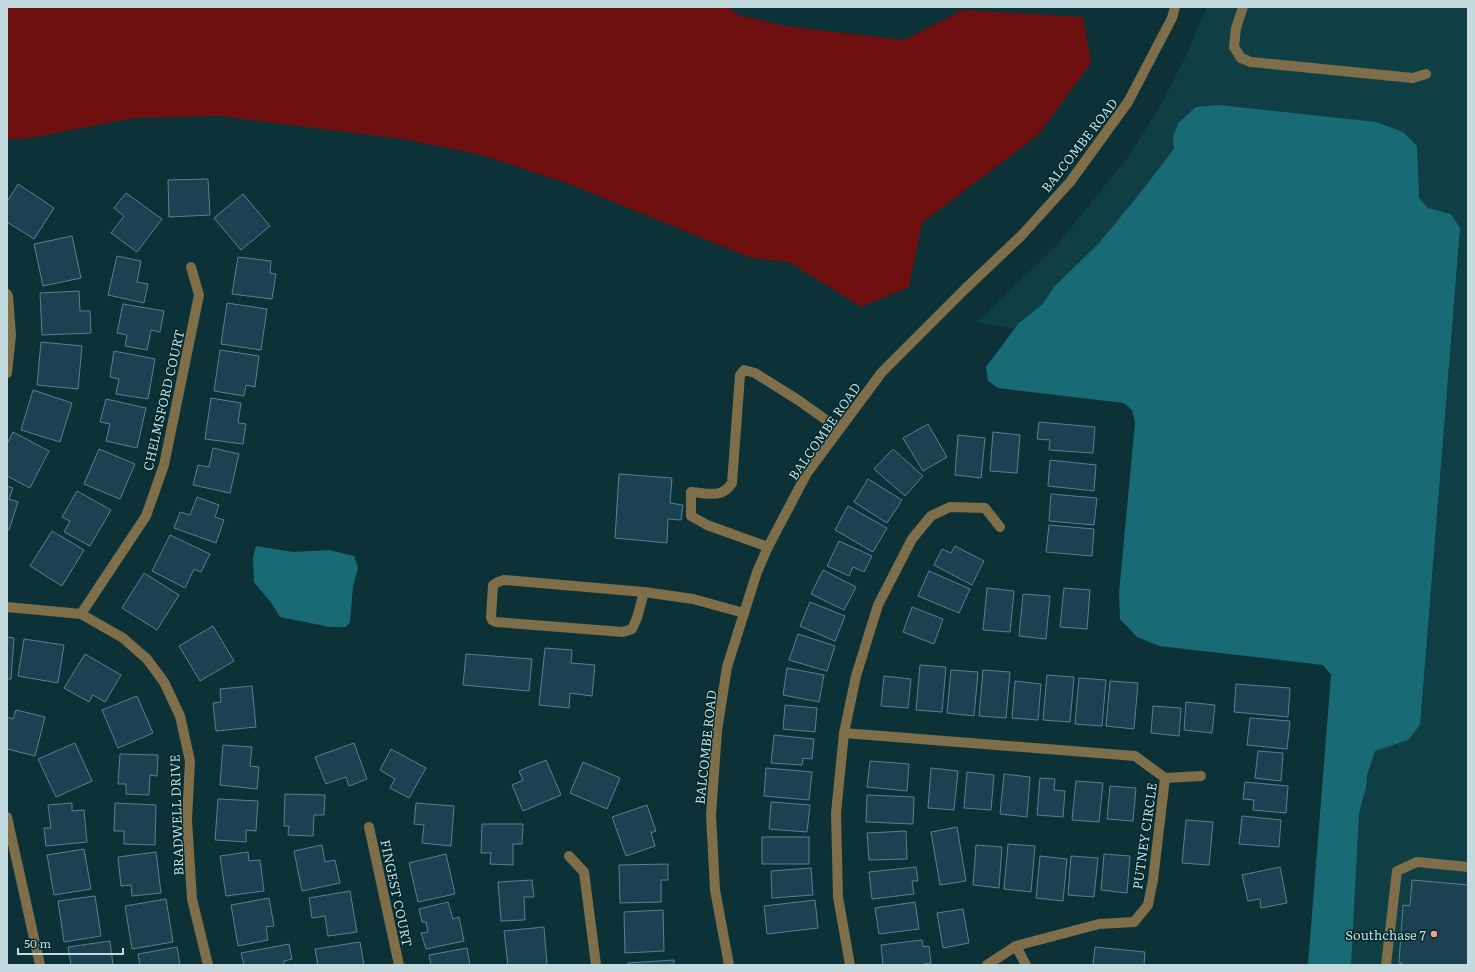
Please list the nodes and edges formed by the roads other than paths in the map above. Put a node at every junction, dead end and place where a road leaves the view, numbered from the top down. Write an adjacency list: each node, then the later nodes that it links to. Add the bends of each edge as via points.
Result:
1 (1175, 7): 7 (street, BALCOMBE ROAD, via 1172,18 1128,102 1070,182 1021,236 882,372)
2 (1243, 7): 3 (street, via 1236,28 1234,48 1241,58 1251,62 1413,78)
3 (1426, 74)
4 (191, 267): 13 (street, CHELMSFORD COURT, via 199,295 164,465 146,516)
5 (7, 294): 6 (street, via 11,335)
6 (7, 373)
7 (839, 429): 9 (street, BALCOMBE ROAD, via 807,473); 9 (street, via 755,373 744,370 740,375 732,483 727,490 718,494 691,492 691,516 707,525)
8 (1000, 527): 14 (street, via 985,508 950,506 931,516 912,539 878,605 856,676)
9 (768, 547): 12 (street, BALCOMBE ROAD)
10 (644, 592): 10 (street, via 504,580 493,585 491,617 496,622 623,632 632,629 635,624); 12 (street, via 693,598)
11 (7, 607): 13 (street, BRADWELL DRIVE)
12 (744, 613): 26 (street, BALCOMBE ROAD, via 727,667 718,731 711,815 715,890)
13 (82, 614): 23 (street, BRADWELL DRIVE, via 122,638 147,659 164,682 180,716 190,761 186,820 192,898)
14 (844, 733): 16 (street, PUTNEY CIRCLE, via 1134,756); 27 (street, via 836,813 838,897)
15 (1201, 776): 16 (street)
16 (1165, 778): 21 (street, PUTNEY CIRCLE, via 1148,905 1134,922 1098,924)
17 (7, 817): 22 (street)
18 (369, 827): 24 (street, FINGEST COURT)
19 (569, 856): 25 (street, via 584,872)
20 (1468, 867): 30 (street, via 1417,862 1397,871)
21 (1016, 946): 28 (street, PUTNEY CIRCLE); 29 (street)
22 (40, 965)
23 (208, 965)
24 (399, 965)
25 (596, 965)
26 (729, 965)
27 (850, 965)
28 (987, 965)
29 (1026, 965)
30 (1386, 965)

